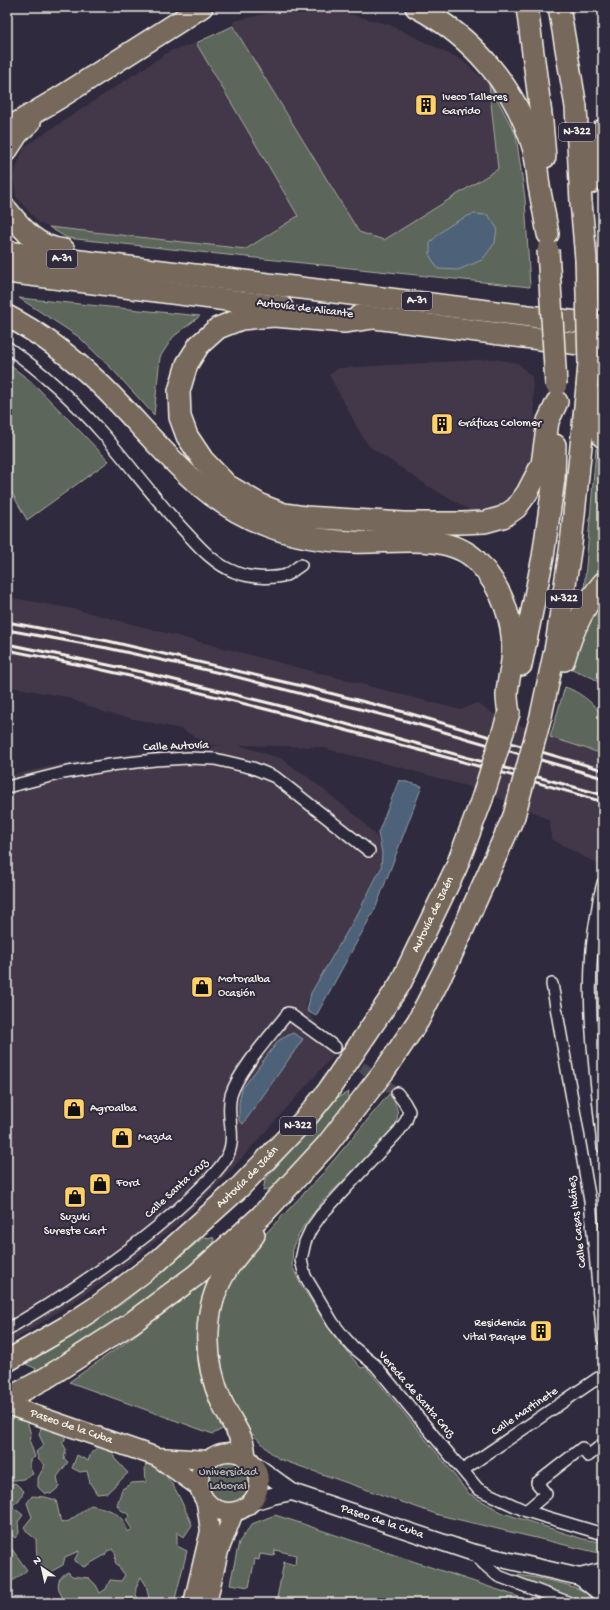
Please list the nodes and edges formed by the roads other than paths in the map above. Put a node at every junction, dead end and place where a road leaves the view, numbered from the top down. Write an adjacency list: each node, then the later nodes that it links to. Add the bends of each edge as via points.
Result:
1 (202, 7): 5 (highway)
2 (527, 7): 11 (highway, N-322, via 542,122)
3 (559, 7): 10 (highway, N-322, via 576,107)
4 (425, 12): 11 (highway, via 458,33 485,60 506,88 524,119 534,149)
5 (59, 98): 6 (highway); 8 (highway, via 18,133)
6 (7, 129)
7 (603, 130): 10 (highway, via 595,143 589,211)
8 (7, 150)
9 (7, 210): 13 (highway, via 34,240 55,249 94,255)
10 (584, 231): 20 (highway, N-322, bridge)
11 (548, 242): 21 (highway, N-322, bridge)
12 (7, 252): 13 (highway, Autovía de Alicante / A-31)
13 (118, 266): 17 (highway, Autovía de Alicante / A-31)
14 (7, 272): 16 (highway, Autovía de Alicante / A-31)
15 (7, 316): 23 (highway, via 61,350 102,386 199,486 236,512)
16 (372, 318): 19 (highway, Autovía de Alicante / A-31); 23 (highway, via 344,322 274,316 241,318 218,328 199,345 187,364 179,391 180,417 187,436 204,460 227,485)
17 (603, 325)
18 (7, 347): 25 (street, via 70,399 202,550 220,564 234,572 263,577 286,575)
19 (603, 347)
20 (588, 363): 22 (highway); 28 (highway, N-322, bridge, via 570,552 556,645)
21 (557, 393): 24 (highway, via 548,421 542,464 516,508 503,517 485,522); 27 (highway, N-322, via 554,479 543,557)
22 (603, 437)
23 (265, 516): 24 (highway, via 284,514)
24 (306, 527): 27 (highway, via 352,542 422,541 454,546 476,560 494,581 511,624 513,645 507,695)
25 (301, 564)
26 (603, 583): 28 (highway, via 578,620 556,685)
27 (509, 713): 39 (highway, Autovía de Jaén / N-322, bridge, via 482,799 456,868 400,984 328,1091 307,1117 240,1187 158,1262 73,1323)
28 (541, 716): 35 (highway, N-322, bridge, via 514,816 450,958 414,1027 385,1070)
29 (7, 787): 30 (street, Calle Autovía, via 110,765 182,758 215,759 252,768 275,777)
30 (369, 851)
31 (603, 883): 36 (street, via 594,927 590,990 591,1028)
32 (552, 984): 38 (street, Calle Casas Ibáñez, via 590,1201)
33 (335, 1047): 37 (street, Calle Santa Cruz, via 288,1014 236,1082 229,1111 232,1140 225,1160 213,1175 170,1216 124,1252 82,1283)
34 (397, 1094): 47 (street, Vereda de Santa Cruz, via 409,1111 406,1121 321,1215 305,1242 301,1260 304,1276 337,1328 353,1347 375,1365)
35 (326, 1146): 41 (highway, N-322, via 261,1216 196,1275 130,1324 46,1378); 46 (highway, via 229,1267 217,1290 211,1311 207,1330 207,1352 212,1378)
36 (603, 1147)
37 (8, 1330)
38 (603, 1339)
39 (7, 1361)
40 (603, 1376): 47 (street, Calle Martinete)
41 (7, 1399)
42 (7, 1405): 44 (main road, Paseo de la Cuba)
43 (603, 1444): 51 (street, via 588,1456 582,1448 537,1483 546,1494)
44 (157, 1457): 45 (main road, Paseo de la Cuba); 49 (main road, Paseo de la Cuba)
45 (208, 1460): 46 (main road, via 225,1451 235,1452); 49 (main road, via 198,1477)
46 (250, 1460): 48 (main road); 50 (main road, via 260,1479)
47 (463, 1470): 51 (street, Vereda de Santa Cruz, via 478,1489)
48 (292, 1492): 50 (main road); 54 (main road, Paseo de la Cuba)
49 (202, 1495): 52 (main road, via 219,1510); 58 (main road, via 210,1531)
50 (252, 1502): 52 (main road)
51 (526, 1511): 53 (street, Vereda de Santa Cruz)
52 (234, 1512): 59 (main road, via 219,1551)
53 (603, 1534)
54 (471, 1552): 56 (main road, Paseo de la Cuba); 60 (street, Paseo de la Cuba, via 498,1576)
55 (603, 1571): 56 (main road)
56 (580, 1577): 57 (main road)
57 (603, 1595)
58 (193, 1603)
59 (207, 1603)
60 (570, 1603)

